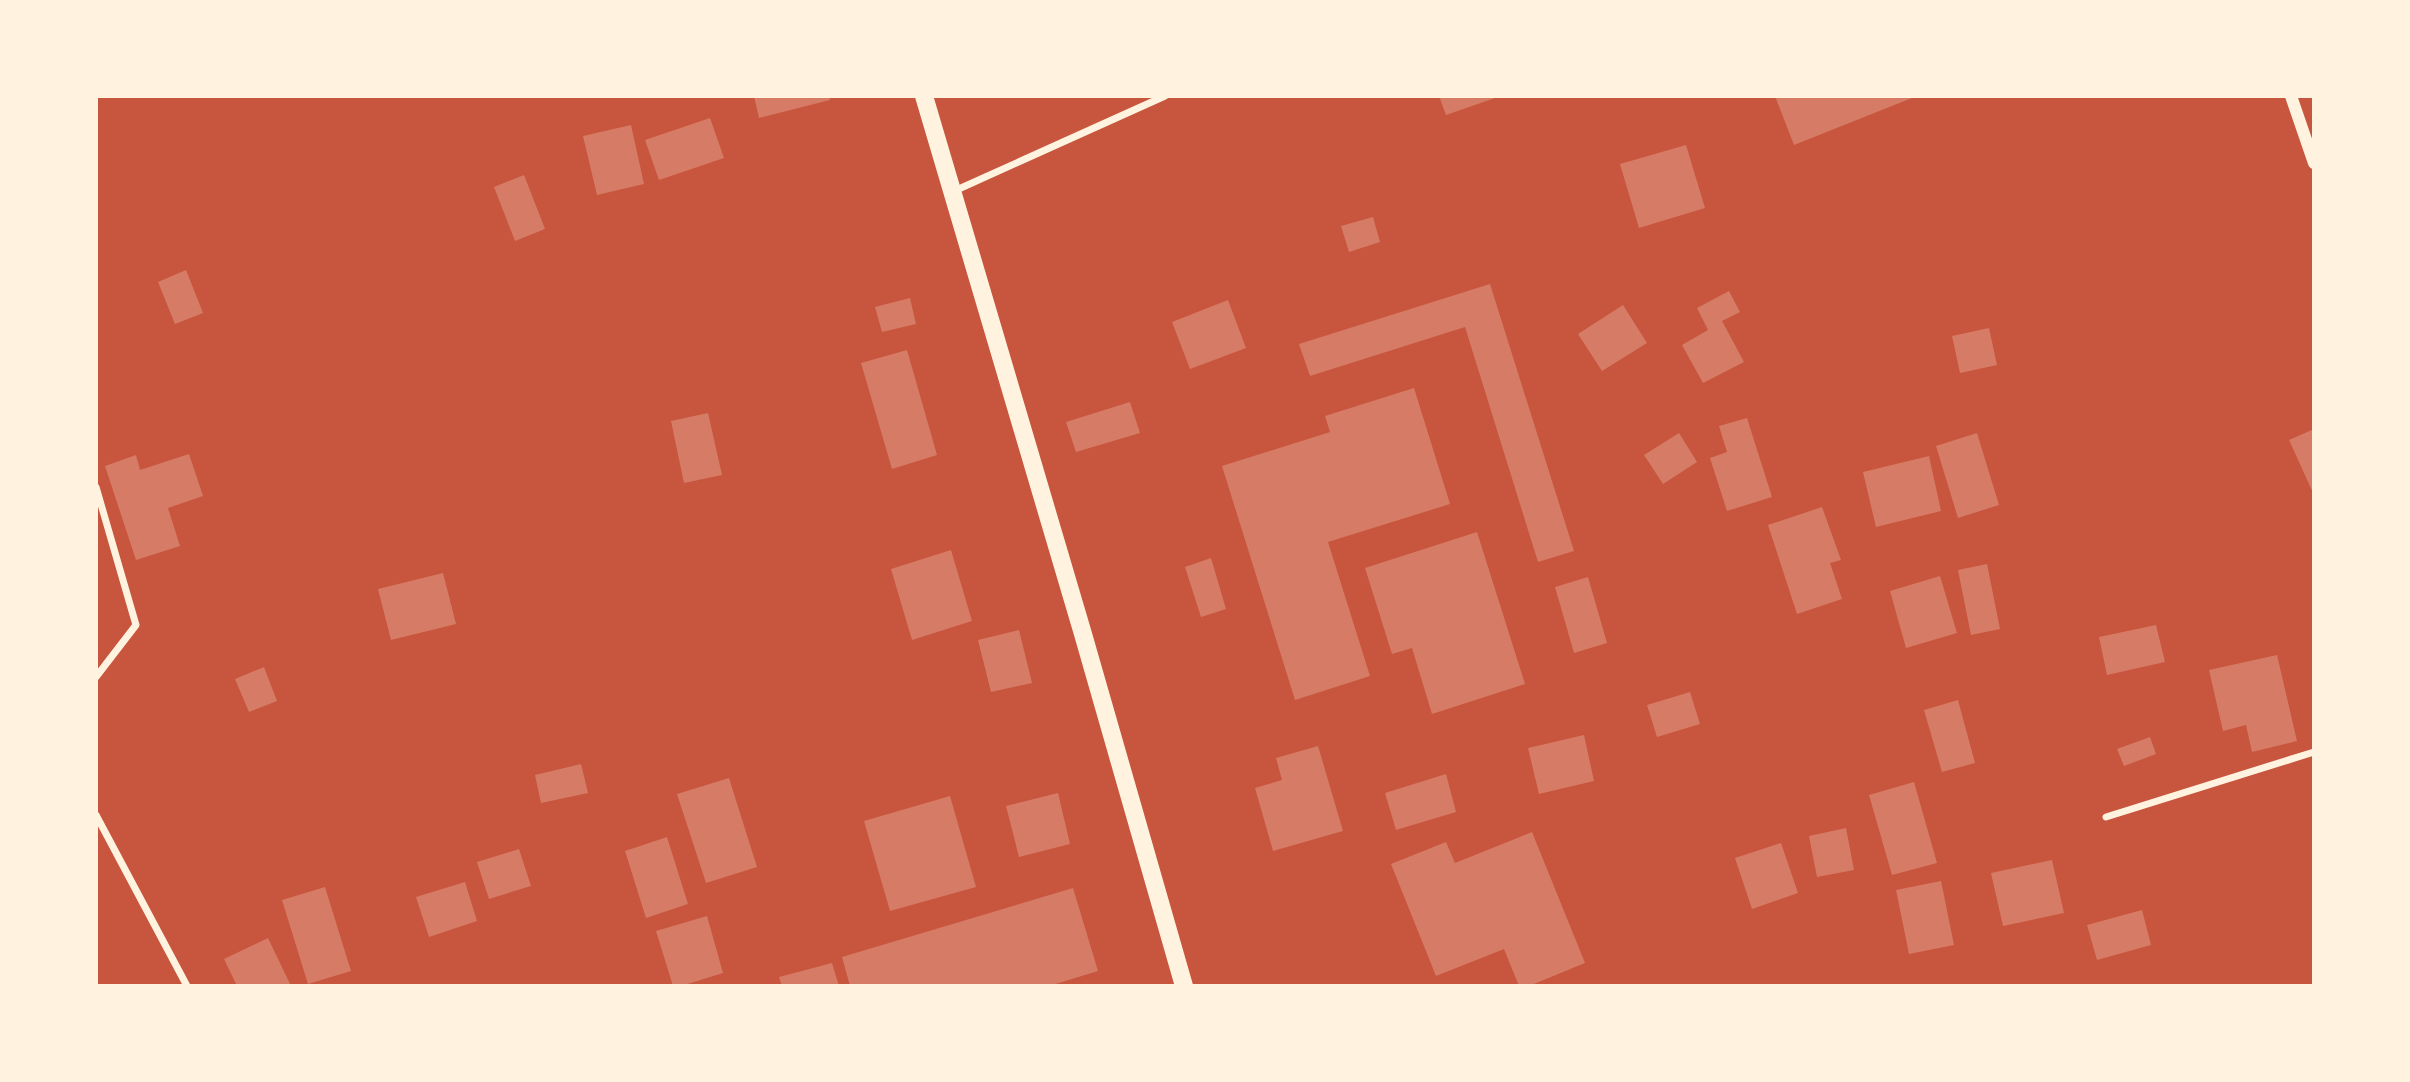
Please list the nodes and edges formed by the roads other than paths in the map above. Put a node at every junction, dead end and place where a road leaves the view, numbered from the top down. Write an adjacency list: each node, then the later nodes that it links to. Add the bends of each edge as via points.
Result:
1 (924, 96): 5 (main road)
2 (1166, 96): 5 (street)
3 (2291, 96): 4 (street)
4 (2314, 163)
5 (952, 192): 12 (main road)
6 (96, 487): 7 (street, via 136,625)
7 (96, 677)
8 (2314, 752): 10 (street)
9 (96, 815): 11 (street)
10 (2106, 817)
11 (187, 986)
12 (1184, 986)

